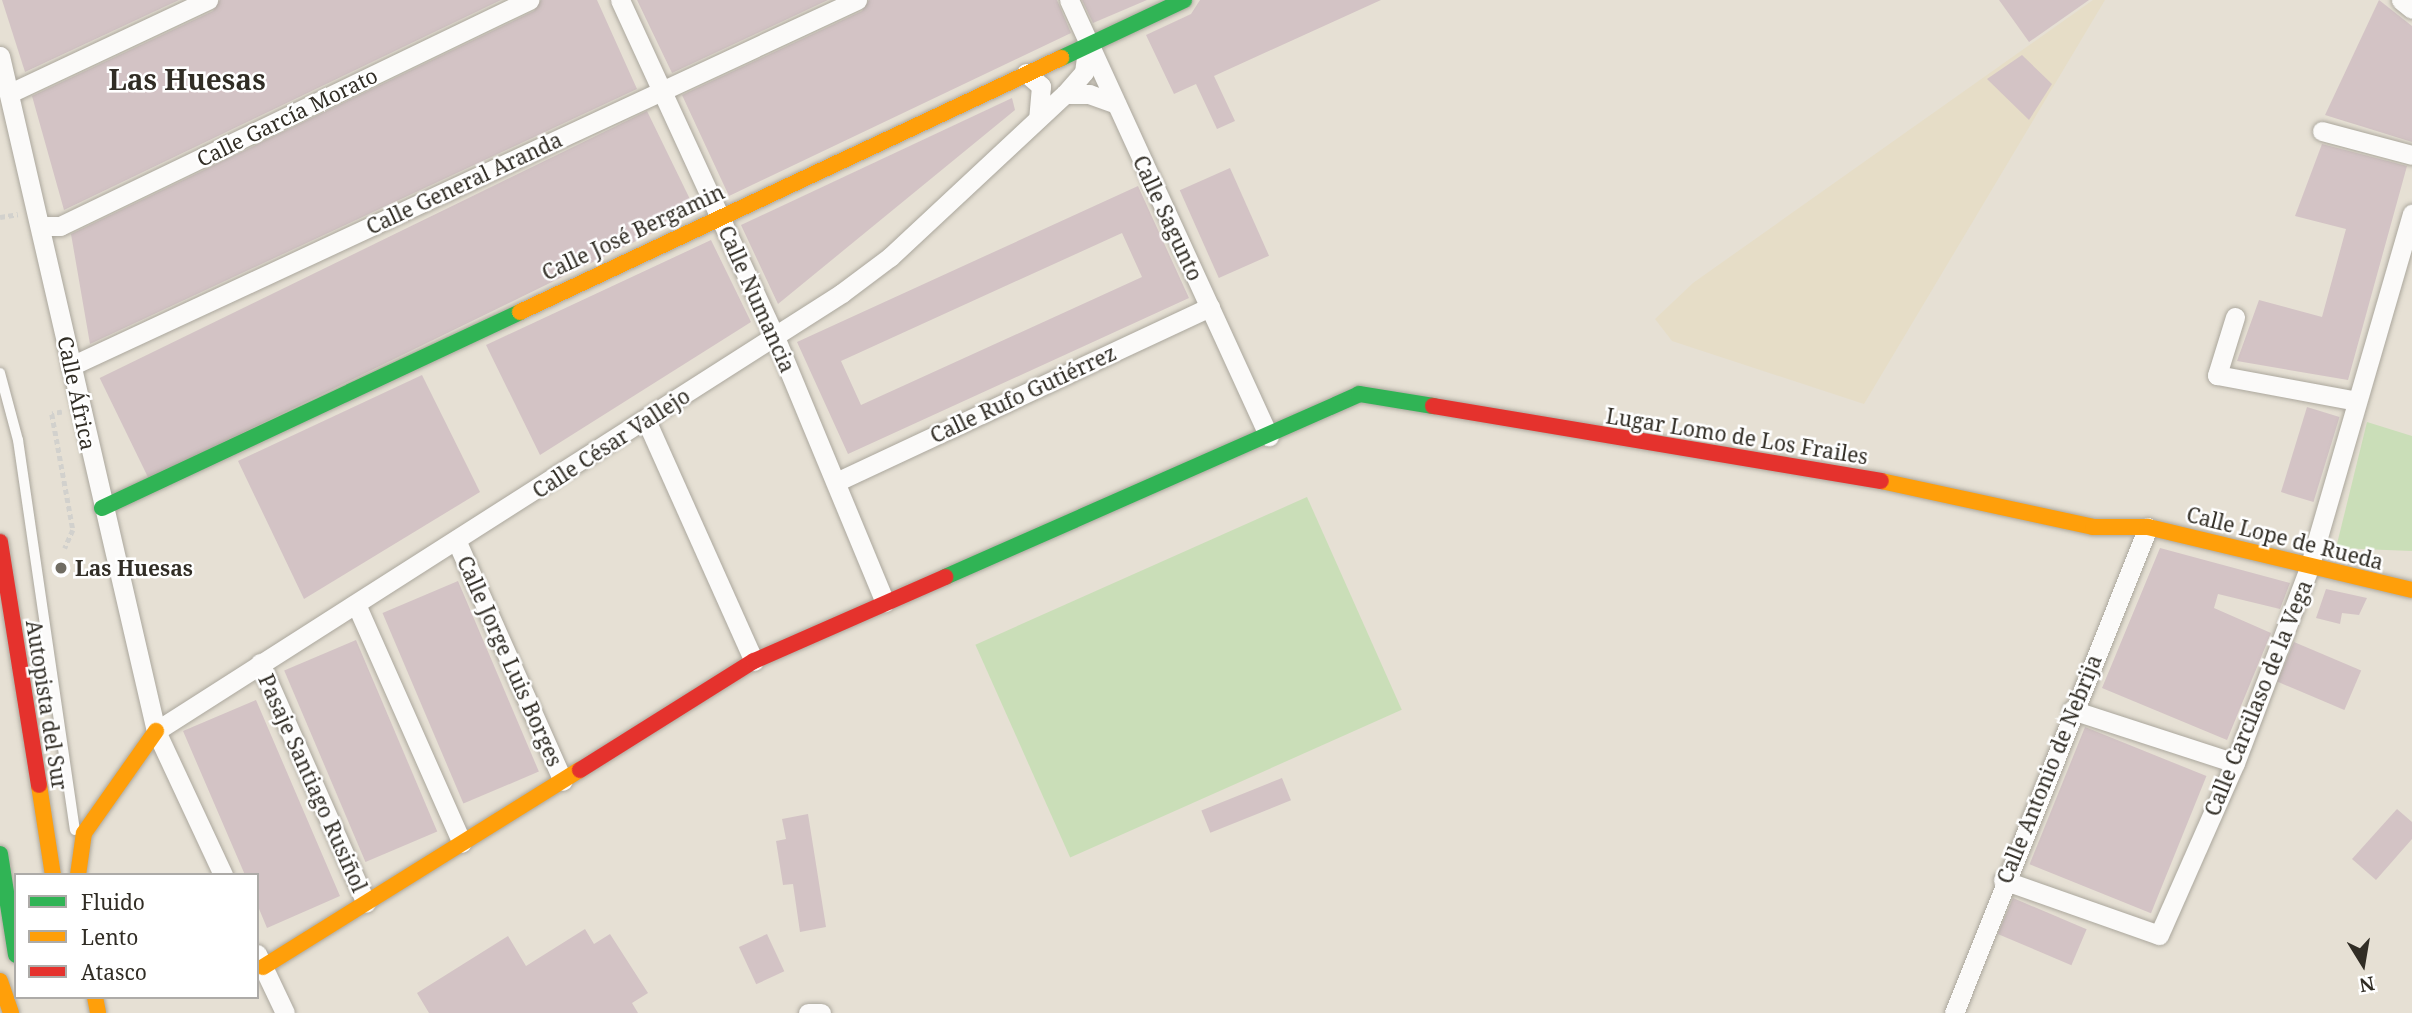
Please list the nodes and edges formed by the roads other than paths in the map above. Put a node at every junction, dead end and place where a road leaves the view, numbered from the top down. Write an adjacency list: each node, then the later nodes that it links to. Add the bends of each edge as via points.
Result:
1 (208, 0): 13 (street)
2 (529, 0): 21 (street, Calle García Morato, via 60,226)
3 (620, 0): 12 (street, Calle Numancia)
4 (857, 0): 12 (street, Calle General Aranda)
5 (1069, 0): 9 (street, Calle Sagunto)
6 (1185, 0): 9 (main road, Calle José Bergamin)
7 (2401, 0): 8 (street)
8 (2412, 9)
9 (1088, 45): 11 (main road, Calle José Bergamin); 14 (street, Calle César Vallejo, via 1084,72); 15 (street, Calle Sagunto)
10 (0, 56): 13 (street, Calle África)
11 (1026, 73): 16 (street, via 1041,86); 19 (main road, Calle José Bergamin)
12 (662, 90): 19 (street, Calle Numancia); 25 (street, Calle General Aranda)
13 (10, 93): 21 (street, Calle África)
14 (1065, 94): 15 (street, via 1089,94); 16 (street, Calle César Vallejo)
15 (1116, 104): 22 (street, Calle Sagunto)
16 (1038, 118): 24 (street, Calle César Vallejo, via 890,257)
17 (2322, 131): 18 (street)
18 (2412, 155)
19 (719, 214): 24 (street, Calle Numancia); 31 (main road, Calle José Bergamin)
20 (2412, 214): 27 (street, Calle Carcilaso de la Vega)
21 (43, 226): 25 (street, Calle África)
22 (1210, 307): 29 (street, Calle Sagunto); 30 (street, Calle Rufo Gutiérrez)
23 (2235, 317): 27 (street, via 2217,375)
24 (775, 337): 28 (street, Calle César Vallejo); 30 (street, Calle Numancia)
25 (71, 366): 31 (street, Calle África)
26 (0, 373): 47 (lane, via 47,620)
27 (2357, 401): 35 (street, Calle Carcilaso de la Vega)
28 (646, 420): 34 (street, Calle César Vallejo); 39 (street)
29 (1269, 436): 32 (main road, Lugar Lomo de Los Frailes, via 1359,394 1830,468 1980,508 2081,525); 37 (main road)
30 (836, 482): 37 (street, Calle Numancia)
31 (102, 508): 42 (street, Calle África)
32 (2148, 527): 35 (main road, Calle Lope de Rueda); 41 (street, Calle Antonio de Nebrija)
33 (0, 542): 48 (main road, Autopista del Sur)
34 (457, 542): 38 (street, Calle César Vallejo); 44 (street, Calle Jorge Luis Borges)
35 (2309, 568): 36 (main road, Calle Lope de Rueda); 43 (street, Calle Carcilaso de la Vega)
36 (2412, 590)
37 (885, 603): 39 (main road)
38 (356, 604): 40 (street, Calle César Vallejo); 45 (street)
39 (754, 661): 44 (main road)
40 (260, 663): 42 (street, Calle César Vallejo); 51 (street, Pasaje Santiago Rusiñol)
41 (2072, 710): 43 (street); 50 (street, Calle Antonio de Nebrija)
42 (156, 731): 47 (main road, via 84,833); 49 (street, Calle África)
43 (2235, 763): 50 (street, Calle Carcilaso de la Vega, via 2159,935)
44 (563, 781): 45 (main road)
45 (462, 843): 51 (main road)
46 (0, 854): 52 (main road)
47 (78, 867)
48 (53, 873)
49 (222, 873)
50 (2003, 880): 59 (street, Calle Antonio de Nebrija)
51 (366, 903): 53 (main road)
52 (14, 942)
53 (260, 960): 56 (street)
54 (0, 981): 55 (main road)
55 (11, 1013)
56 (285, 1013)
57 (808, 1013): 58 (street)
58 (821, 1013)
59 (1954, 1013)

